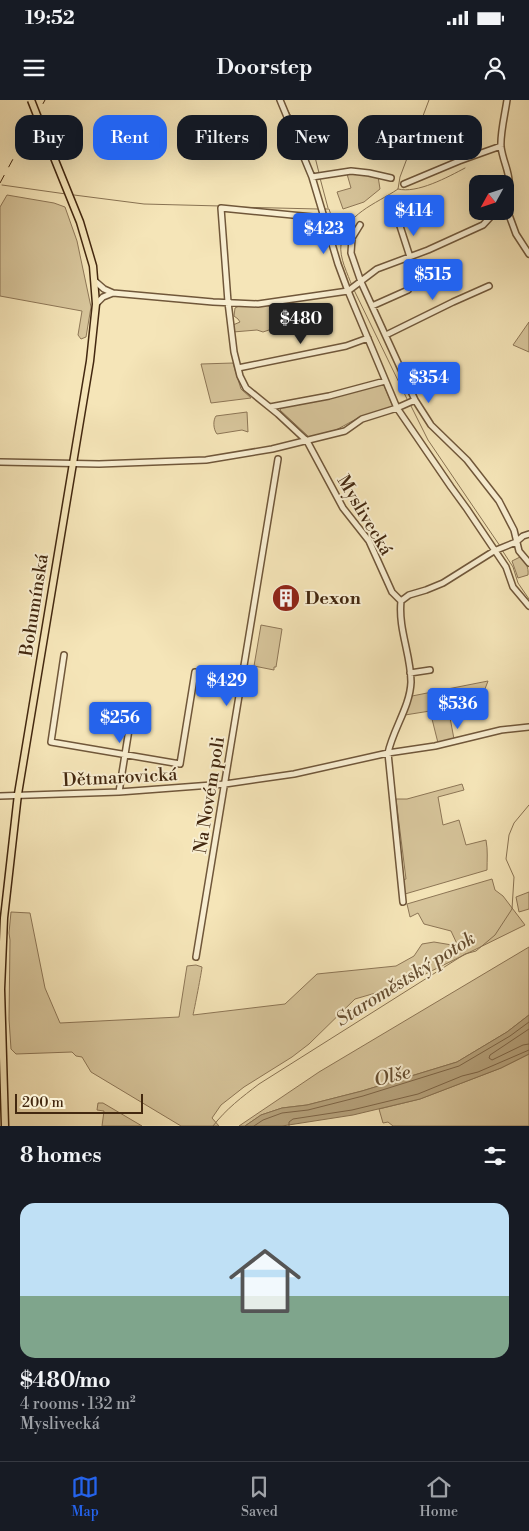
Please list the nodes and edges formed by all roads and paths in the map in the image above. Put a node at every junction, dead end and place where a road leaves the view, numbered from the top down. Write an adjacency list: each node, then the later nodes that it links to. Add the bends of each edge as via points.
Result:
1 (31, 100): 17 (main road, Bohumínská, bridge, via 86,239)
2 (280, 100): 6 (street)
3 (507, 100): 4 (street)
4 (501, 146): 5 (street); 8 (street)
5 (509, 175)
6 (312, 177): 7 (street, via 351,171); 9 (street)
7 (391, 178)
8 (404, 184)
9 (323, 215): 20 (street); 23 (street, Myslivecká, via 221,208)
10 (488, 220): 16 (street, via 468,233)
11 (511, 220): 14 (street, via 516,234)
12 (398, 223): 16 (street)
13 (360, 225): 18 (street, via 352,238 351,253)
14 (527, 246): 15 (street)
15 (529, 254)
16 (410, 257): 18 (street, via 377,269)
17 (96, 282): 22 (street); 24 (main road, Bohumínská)
18 (361, 282): 20 (street); 25 (street)
19 (488, 286): 26 (street)
20 (352, 288): 23 (street, via 258,304); 27 (street)
21 (408, 290): 25 (street)
22 (113, 293): 23 (street); 24 (street)
23 (228, 302): 28 (street, Myslivecká)
24 (96, 304): 36 (main road, Bohumínská, via 90,361)
25 (372, 306): 26 (street)
26 (386, 335): 30 (street)
27 (368, 338): 28 (street, via 346,346); 29 (street)
28 (238, 368): 31 (street, Myslivecká, via 246,388)
29 (385, 381): 31 (street); 32 (street)
30 (412, 401): 32 (street); 38 (street, via 431,425 468,460 499,502 514,530)
31 (270, 407): 33 (street, Myslivecká)
32 (397, 408): 33 (street, via 362,419 345,431); 39 (street)
33 (307, 441): 36 (street, via 206,460); 41 (street, Myslivecká, via 343,508 369,541 392,592)
34 (278, 459): 51 (street, Na Novém poli)
35 (0, 462): 36 (street)
36 (72, 463): 53 (main road, Bohumínská)
37 (529, 534): 38 (street)
38 (516, 542): 39 (street); 40 (street)
39 (498, 549): 41 (street, via 443,583 409,594); 42 (street, via 513,587)
40 (529, 563)
41 (401, 601): 46 (street, via 400,619)
42 (529, 606)
43 (64, 655): 50 (street, via 51,742)
44 (430, 670): 46 (street)
45 (195, 672): 50 (street, via 180,764)
46 (410, 673): 49 (street, via 408,700)
47 (131, 717): 50 (street)
48 (529, 727): 49 (street)
49 (388, 753): 51 (street, Dětmarovická, via 294,774); 55 (street)
50 (125, 754): 52 (street)
51 (225, 784): 52 (street, Dětmarovická); 56 (street, Na Novém poli)
52 (119, 792): 53 (street, Dětmarovická)
53 (18, 794): 54 (street, Dětmarovická); 57 (main road, Bohumínská, via 4,918)
54 (0, 796)
55 (403, 902)
56 (196, 957)
57 (1, 1073): 58 (main road, Bohumínská)
58 (5, 1126)

